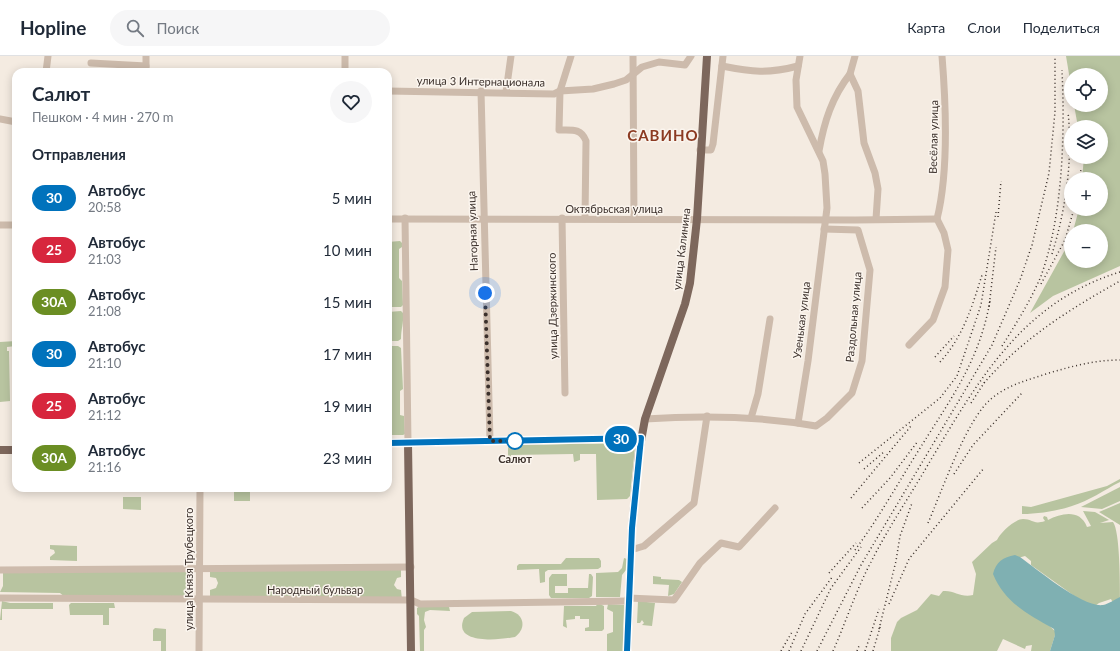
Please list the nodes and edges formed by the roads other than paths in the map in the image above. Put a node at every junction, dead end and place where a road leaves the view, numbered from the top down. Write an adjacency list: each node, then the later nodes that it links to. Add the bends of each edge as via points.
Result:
1 (48, 56): 16 (street)
2 (146, 56): 18 (street)
3 (345, 56): 19 (street)
4 (511, 56): 25 (street)
5 (570, 56): 22 (street)
6 (633, 56): 20 (street)
7 (691, 56): 20 (street, улица 3 Интернационала, via 685,66 659,62 642,66)
8 (707, 56): 28 (main road, улица Калинина)
9 (723, 56): 14 (street)
10 (800, 56): 15 (street, Узенькая улица)
11 (855, 56): 21 (street)
12 (942, 56): 38 (street, Весёлая улица, via 945,92 943,194)
13 (91, 63): 17 (street)
14 (722, 66): 15 (street, via 755,72 775,72); 28 (street, via 712,150)
15 (798, 66): 29 (street, Узенькая улица, via 797,107)
16 (46, 68)
17 (137, 68)
18 (146, 68)
19 (344, 68)
20 (634, 74): 22 (street, улица 3 Интернационала, via 626,80 593,89); 35 (street)
21 (850, 74): 29 (street, via 828,112); 37 (street, via 858,91 864,143 878,189)
22 (560, 90): 25 (street, улица 3 Интернационала, via 554,94); 34 (street, via 559,130 578,130 586,141)
23 (392, 91): 24 (street, улица 3 Интернационала)
24 (480, 92): 25 (street, улица 3 Интернационала); 32 (street, Нагорная улица)
25 (506, 92)
26 (0, 119): 27 (street)
27 (12, 121)
28 (700, 150): 36 (main road, улица Калинина)
29 (819, 151): 39 (street, Узенькая улица, via 826,174)
30 (392, 218): 31 (street, Октябрьская улица)
31 (405, 218): 32 (street, Октябрьская улица); 53 (street)
32 (483, 218): 33 (street, Октябрьская улица); 51 (street, Нагорная улица)
33 (562, 218): 34 (street, Октябрьская улица); 45 (street, улица Дзержинского)
34 (585, 218): 35 (street, Октябрьская улица)
35 (634, 219): 36 (street, Октябрьская улица)
36 (697, 219): 39 (street, Октябрьская улица); 48 (main road, улица Калинина, via 690,282)
37 (876, 219): 38 (street, Октябрьская улица); 39 (street, Октябрьская улица)
38 (937, 219): 44 (street, via 948,250 945,287 933,320)
39 (826, 220): 42 (street, Узенькая улица)
40 (0, 225): 41 (street)
41 (12, 225)
42 (824, 229): 49 (street, Узенькая улица); 49 (street, Раздольная улица, via 858,230 870,270 862,361 852,393 827,418 816,426)
43 (770, 319): 47 (street, via 758,394)
44 (909, 345)
45 (565, 393)
46 (708, 416): 47 (street); 48 (street); 58 (street, via 694,503 644,546)
47 (751, 418): 49 (street)
48 (645, 419): 50 (main road, улица Калинина)
49 (798, 423)
50 (641, 438): 51 (main road); 58 (main road, улица Калинина)
51 (490, 441): 53 (main road)
52 (392, 443): 53 (main road)
53 (408, 443): 59 (main road)
54 (0, 450): 55 (main road)
55 (12, 450)
56 (200, 492): 60 (street, улица Князя Трубецкого)
57 (775, 508): 64 (street, Народный бульвар, via 739,547 721,543 706,556 674,600)
58 (631, 550): 64 (main road, улица Калинина)
59 (411, 567): 60 (street, Народный бульвар); 65 (main road)
60 (199, 568): 61 (street, Народный бульвар); 63 (street, улица Князя Трубецкого)
61 (0, 570)
62 (0, 598): 63 (street, Народный бульвар)
63 (199, 599): 65 (street, Народный бульвар); 66 (street, улица Князя Трубецкого)
64 (628, 599): 65 (street, Народный бульвар, via 420,604); 68 (main road, улица Калинина)
65 (411, 600): 67 (main road)
66 (199, 651)
67 (411, 651)
68 (627, 651)

